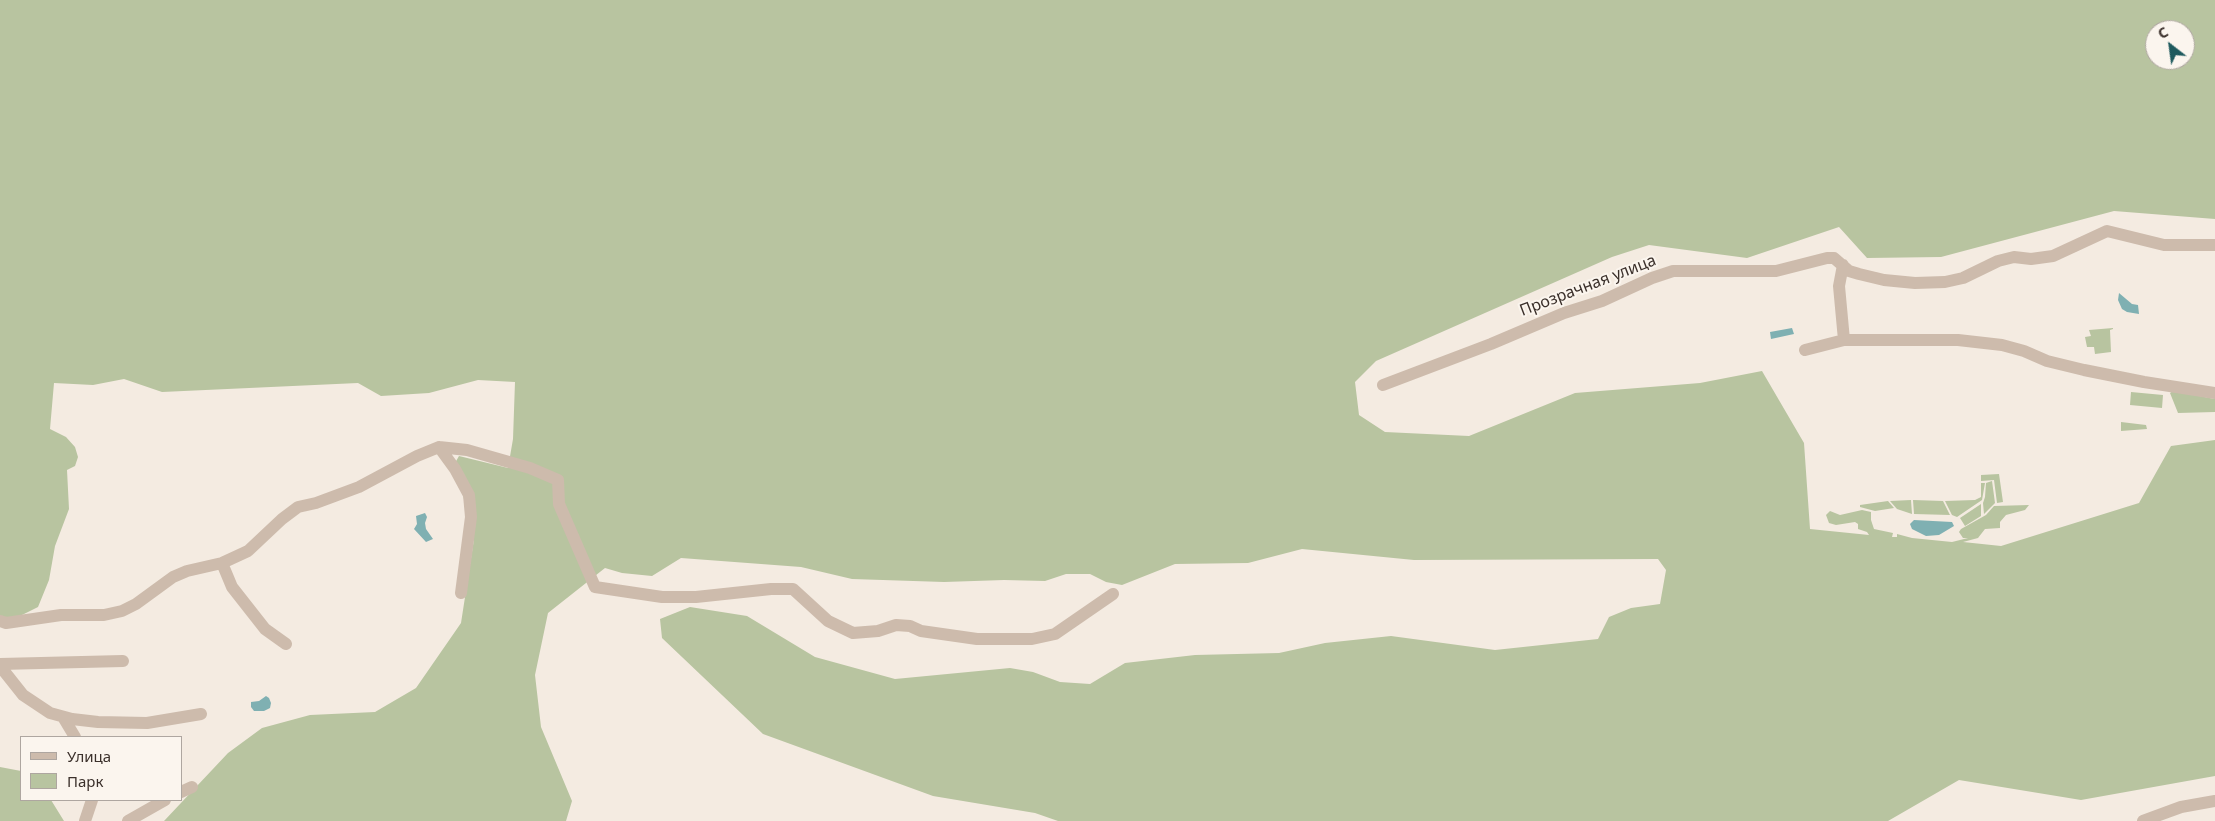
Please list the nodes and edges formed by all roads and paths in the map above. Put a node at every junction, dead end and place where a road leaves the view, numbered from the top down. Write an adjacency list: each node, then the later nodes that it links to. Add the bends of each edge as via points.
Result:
1 (2215, 245): 2 (street, Прозрачная улица, via 2164,245 2107,230 2053,256 2014,257 1963,278 1944,282 1884,280 1854,272)
2 (1843, 265): 3 (street, via 1839,286); 5 (street, Прозрачная улица, via 1834,258 1827,258 1776,271 1673,271)
3 (1844, 340): 4 (street); 6 (street, via 1958,340 2002,345 2084,370)
4 (1804, 350)
5 (1382, 385)
6 (2215, 393)
7 (439, 447): 8 (street, via 359,487 298,507 248,551); 9 (street, via 469,495 471,517); 10 (street, via 467,450 530,468 558,480 559,504 595,587 662,597 794,589 828,621 853,633 878,631 896,625 977,639 1032,639 1055,634)
8 (222, 563): 11 (street, via 174,577 122,611); 12 (street, via 232,587 265,629)
9 (461, 593)
10 (1113, 594)
11 (0, 621)
12 (286, 644)
13 (123, 661): 14 (street)
14 (0, 665): 16 (street, via 23,695 50,713)
15 (201, 714): 16 (street, via 148,723 98,722)
16 (63, 717): 17 (street)
17 (73, 736)
18 (92, 801): 21 (street)
19 (163, 801): 22 (street)
20 (2215, 801): 23 (street, via 2180,807)
21 (85, 821)
22 (128, 821)
23 (2143, 821)

